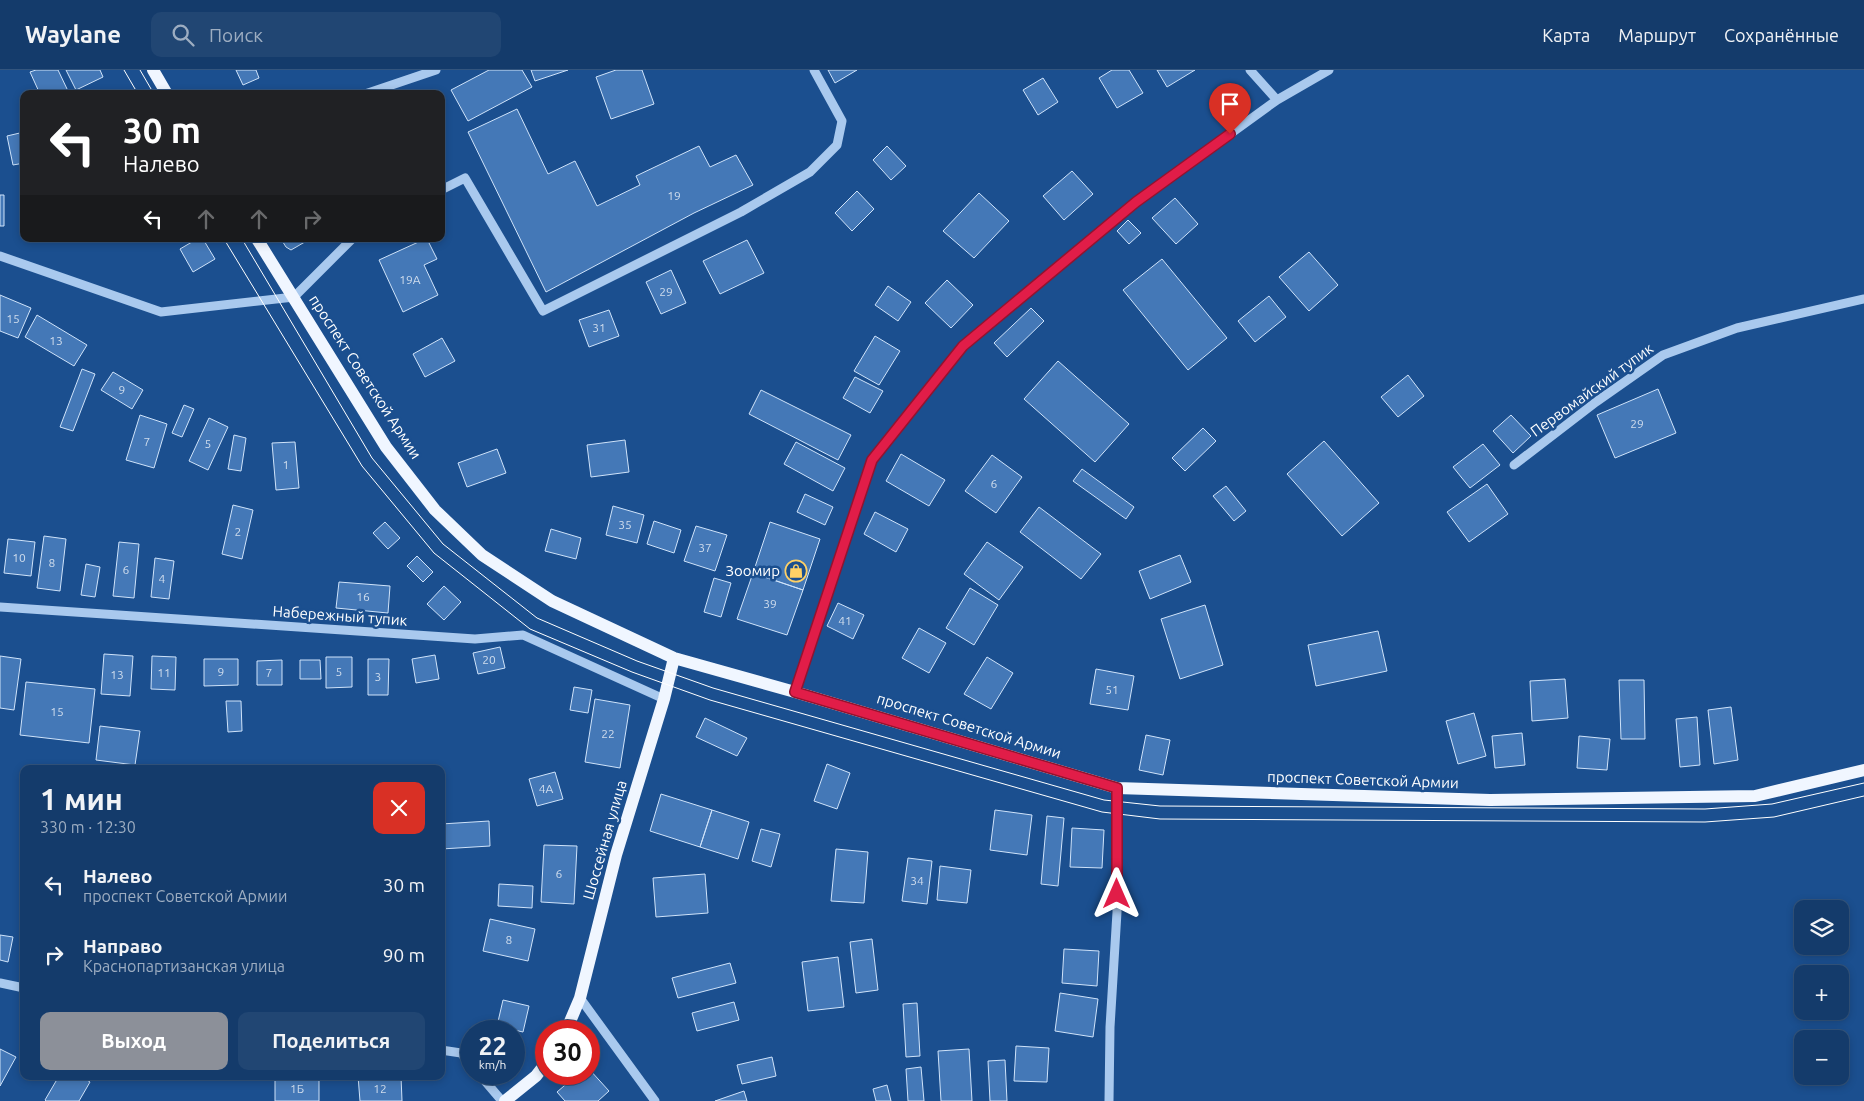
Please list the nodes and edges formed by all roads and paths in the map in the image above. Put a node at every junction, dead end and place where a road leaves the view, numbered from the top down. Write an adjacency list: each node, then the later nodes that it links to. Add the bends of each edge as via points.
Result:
1 (153, 70): 7 (main road)
2 (436, 70): 6 (street)
3 (814, 70): 10 (street, via 842,121 836,145 810,172 741,212 543,311 465,178)
4 (1250, 70): 9 (street)
5 (1329, 70): 9 (street)
6 (406, 74): 8 (street)
7 (165, 90)
8 (373, 90)
9 (1277, 100): 19 (street, via 1136,202 963,346 872,460)
10 (445, 188)
11 (259, 242): 14 (main road, проспект Советской Армии)
12 (349, 242): 14 (street)
13 (0, 256): 14 (street, via 161,312)
14 (294, 297): 18 (main road, проспект Советской Армии, via 386,447 435,510 482,555 552,601)
15 (1864, 299): 16 (street, Первомайский тупик, via 1737,328 1662,355)
16 (1514, 465)
17 (0, 608): 20 (street, Набережный тупик, via 475,639 523,635)
18 (674, 658): 19 (main road, проспект Советской Армии); 20 (main road, Шоссейная улица)
19 (795, 692): 22 (main road, проспект Советской Армии)
20 (664, 698): 25 (main road, Шоссейная улица, via 616,856)
21 (1864, 770): 22 (main road, проспект Советской Армии, via 1755,796 1490,800)
22 (1117, 788): 34 (street, via 1117,912)
23 (0, 983): 24 (street)
24 (20, 987)
25 (580, 998): 26 (main road, Шоссейная улица); 33 (street)
26 (571, 1020)
27 (445, 1051): 28 (street)
28 (460, 1053)
29 (535, 1077): 32 (main road)
30 (488, 1085): 31 (street)
31 (502, 1101)
32 (506, 1101)
33 (655, 1101)
34 (1109, 1101)

